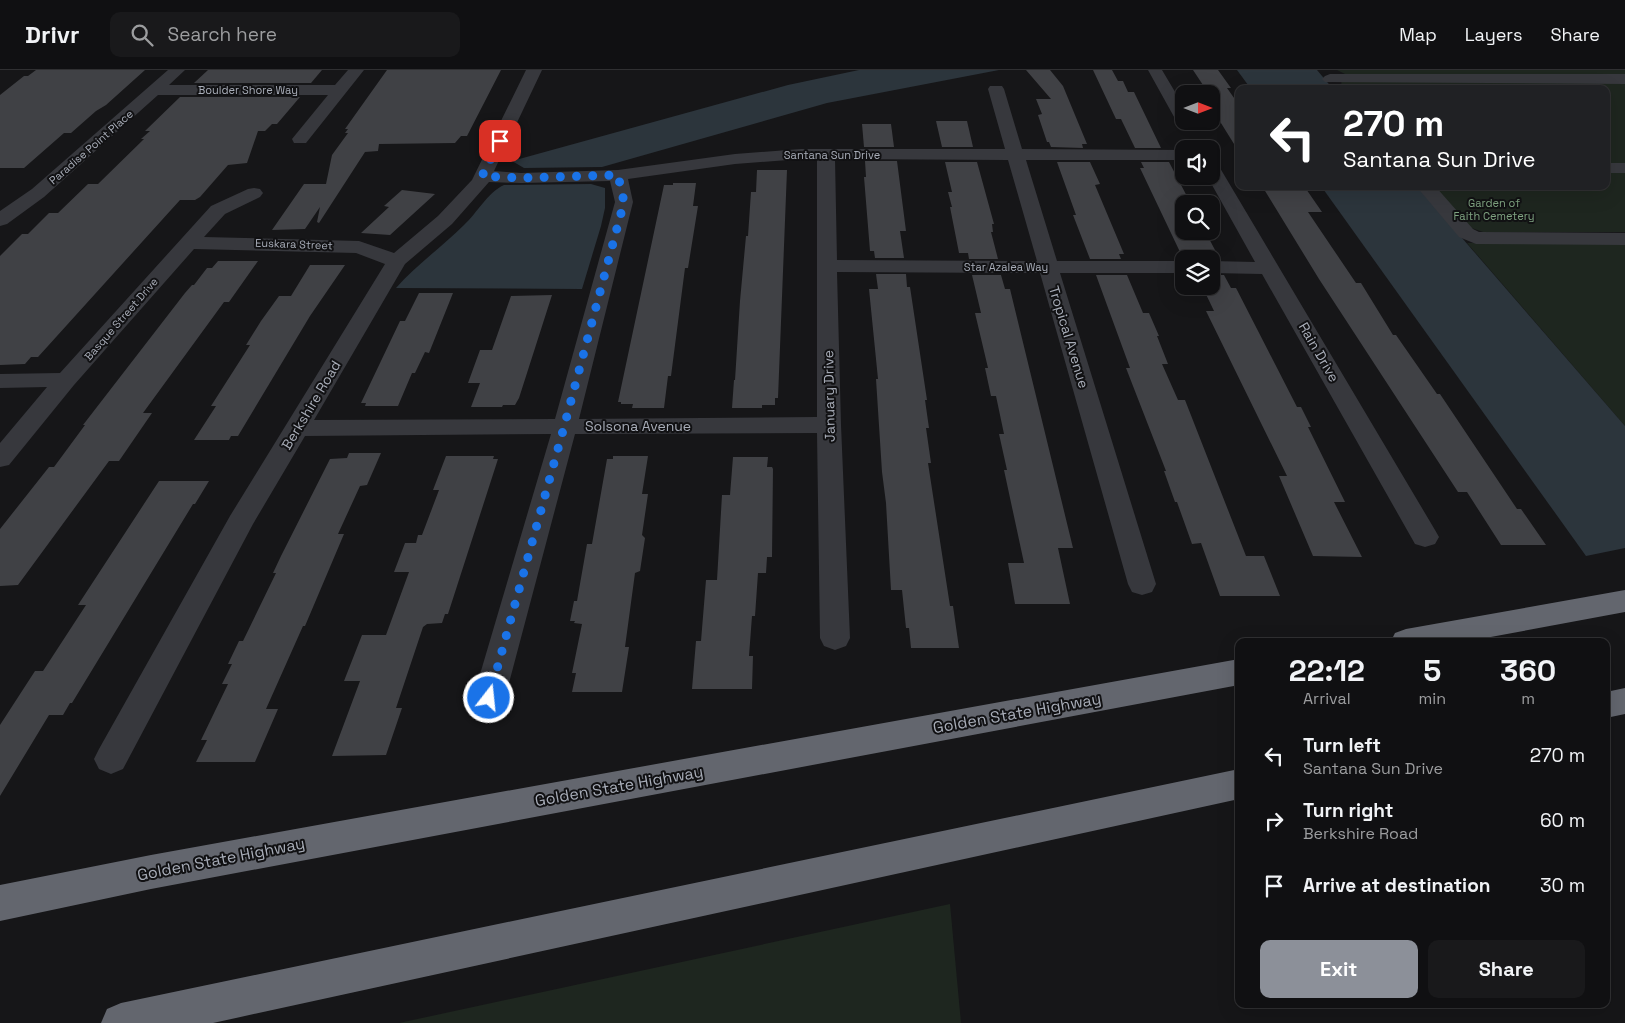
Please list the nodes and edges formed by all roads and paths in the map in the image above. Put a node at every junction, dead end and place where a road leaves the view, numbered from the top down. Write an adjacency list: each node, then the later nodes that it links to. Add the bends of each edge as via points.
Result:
1 (177, 70): 9 (street, Paradise Point Place)
2 (356, 70): 10 (street)
3 (534, 70): 19 (street, Berkshire Road)
4 (1155, 71): 11 (street)
5 (1332, 79): 7 (street)
6 (1625, 79): 7 (street)
7 (1503, 84)
8 (996, 89): 14 (street, Tropical Avenue)
9 (156, 90): 10 (street, Boulder Shore Way); 23 (street, Paradise Point Place, via 38,193)
10 (340, 90): 12 (street)
11 (1175, 105)
12 (300, 140)
13 (826, 154): 14 (street, Santana Sun Drive); 18 (street, Santana Sun Drive, via 735,159); 27 (street, January Drive)
14 (1015, 155): 15 (street, Santana Sun Drive); 28 (street, Tropical Avenue)
15 (1175, 155)
16 (1610, 168): 17 (street)
17 (1625, 168)
18 (618, 175): 19 (street, Santana Sun Drive); 35 (street, via 624,202)
19 (482, 176): 26 (street, Berkshire Road, via 445,220)
20 (1220, 183): 31 (street, Rain Drive)
21 (1428, 190): 24 (street, via 1466,233 1476,238)
22 (254, 193): 25 (street, Basque Street Drive, via 218,210)
23 (0, 220)
24 (1625, 239)
25 (188, 243): 26 (street, Euskara Street, via 255,242 359,247); 32 (street, Basque Street Drive)
26 (397, 261): 36 (street, Berkshire Road)
27 (828, 266): 28 (street, Star Azalea Way); 34 (street, January Drive)
28 (1048, 267): 29 (street, Star Azalea Way); 39 (street, Tropical Avenue)
29 (1175, 267)
30 (1220, 267): 31 (street)
31 (1270, 268): 38 (street, Rain Drive)
32 (66, 380): 33 (street); 37 (street, Basque Street Drive)
33 (0, 381)
34 (829, 425): 35 (street, Solsona Avenue); 41 (street, January Drive)
35 (564, 427): 36 (street, Solsona Avenue); 44 (street)
36 (296, 428): 47 (street, Berkshire Road, via 240,523)
37 (0, 459)
38 (1425, 536)
39 (1142, 584)
40 (1625, 601): 42 (highway)
41 (835, 638)
42 (1422, 638)
43 (1235, 673): 49 (highway, Golden State Highway, via 161,870)
44 (489, 698)
45 (1625, 701): 46 (highway)
46 (1610, 704)
47 (111, 759)
48 (1235, 785): 50 (highway)
49 (0, 903)
50 (121, 1023)

